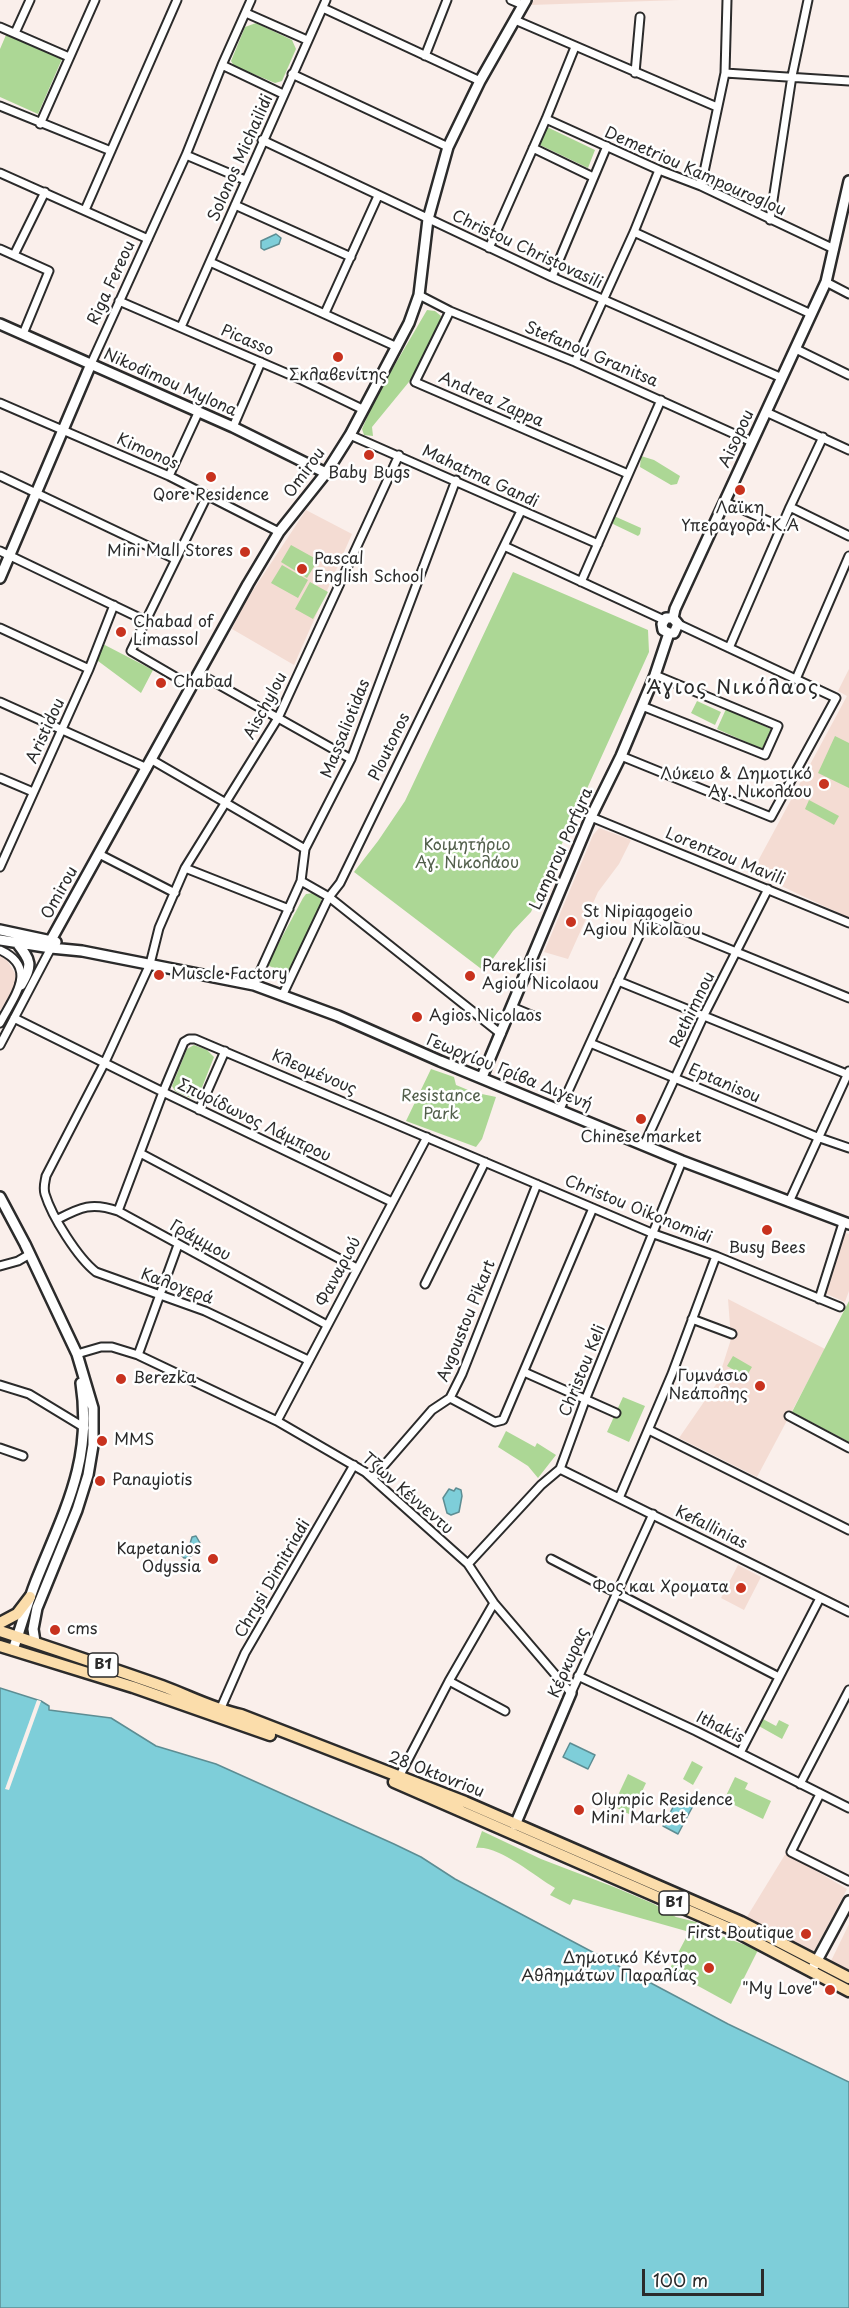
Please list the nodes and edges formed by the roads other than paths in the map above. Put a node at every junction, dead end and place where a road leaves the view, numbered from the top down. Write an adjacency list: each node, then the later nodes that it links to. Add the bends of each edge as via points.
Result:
1 (30, 0): 16 (street)
2 (95, 0): 20 (street)
3 (177, 0): 37 (street)
4 (251, 0): 12 (street, Riga Fereou)
5 (326, 0): 11 (street, Solonos Michailidi)
6 (447, 0): 19 (street)
7 (511, 0): 10 (street)
8 (727, 0): 23 (street)
9 (808, 0): 25 (street)
10 (525, 2): 14 (street, Omirou)
11 (323, 8): 17 (street, Solonos Michailidi); 19 (street)
12 (246, 13): 17 (street); 21 (street, Riga Fereou)
13 (640, 17): 22 (street)
14 (515, 20): 18 (street); 26 (street, Omirou)
15 (0, 27): 16 (street)
16 (15, 33): 20 (street)
17 (307, 40): 24 (street, Solonos Michailidi)
18 (575, 47): 22 (street); 31 (street)
19 (425, 56): 26 (street)
20 (69, 57): 32 (street)
21 (222, 65): 28 (street); 38 (street, Riga Fereou)
22 (635, 73): 30 (street)
23 (725, 73): 25 (street); 30 (street)
24 (292, 74): 28 (street, Solonos Michailidi); 35 (street)
25 (792, 76): 27 (street); 50 (street)
26 (480, 81): 35 (street, Omirou)
27 (849, 81)
28 (283, 94): 33 (street, Solonos Michailidi)
29 (0, 106): 32 (street)
30 (717, 107): 44 (street)
31 (546, 119): 34 (street, Demetriou Kampouroglou); 36 (street)
32 (40, 124): 37 (street)
33 (262, 140): 42 (street, Solonos Michailidi); 46 (street, Christou Christovasili)
34 (607, 146): 39 (street, Demetriou Kampouroglou); 41 (street)
35 (448, 147): 49 (street, Omirou)
36 (533, 148): 41 (street); 53 (street)
37 (111, 151): 48 (street)
38 (186, 155): 42 (street); 52 (street, Riga Fereou)
39 (659, 170): 44 (street, Demetriou Kampouroglou); 51 (street)
40 (0, 173): 45 (street)
41 (593, 177): 59 (street)
42 (245, 180): 47 (street, Solonos Michailidi)
43 (849, 181): 55 (street, Aisopou)
44 (701, 186): 50 (street, Demetriou Kampouroglou)
45 (45, 192): 48 (street); 56 (street)
46 (378, 196): 49 (street, Christou Christovasili); 57 (street)
47 (235, 205): 57 (street); 58 (street, Solonos Michailidi)
48 (85, 210): 52 (street)
49 (428, 219): 53 (street, Christou Christovasili); 62 (street, Omirou)
50 (770, 220): 55 (street, Demetriou Kampouroglou)
51 (634, 232): 63 (street); 67 (street)
52 (148, 239): 64 (street, Riga Fereou)
53 (489, 248): 59 (street, Christou Christovasili)
54 (0, 249): 56 (street)
55 (834, 249): 60 (street, Aisopou)
56 (14, 255): 70 (street, via 49,271)
57 (351, 257): 66 (street)
58 (210, 262): 66 (street); 69 (street, Solonos Michailidi)
59 (552, 277): 63 (street, Christou Christovasili)
60 (826, 282): 61 (street); 67 (street, Aisopou)
61 (849, 294)
62 (419, 295): 65 (street, Stefanou Granitsa); 71 (street, Omirou)
63 (603, 300): 74 (street); 77 (street, Christou Christovasili)
64 (119, 301): 69 (street, Picasso); 75 (street, Riga Fereou)
65 (450, 311): 74 (street, Stefanou Granitsa); 91 (street, Andrea Zappa, via 415,382)
66 (325, 313): 71 (street)
67 (811, 314): 72 (street, Aisopou)
68 (0, 324): 70 (street, Nikodimou Mylona)
69 (181, 327): 73 (street, Picasso)
70 (23, 334): 75 (street, Nikodimou Mylona)
71 (397, 347): 80 (street, Omirou)
72 (796, 349): 76 (street); 77 (street, Aisopou)
73 (261, 362): 80 (street, Picasso); 83 (street)
74 (575, 362): 78 (street, Stefanou Granitsa)
75 (91, 364): 82 (street, Nikodimou Mylona); 84 (street, Riga Fereou)
76 (849, 375)
77 (782, 378): 81 (street, Aisopou)
78 (661, 400): 87 (street, Stefanou Granitsa); 91 (street)
79 (0, 403): 84 (street, Kimonos)
80 (362, 409): 85 (street, Omirou)
81 (766, 412): 86 (street); 87 (street, Aisopou)
82 (198, 413): 83 (street, Nikodimou Mylona); 93 (street)
83 (233, 427): 90 (street, Nikodimou Mylona)
84 (64, 430): 93 (street, Kimonos); 95 (street, Riga Fereou)
85 (350, 435): 89 (street, Mahatma Gandi); 90 (street, Omirou)
86 (823, 437): 88 (street); 98 (street)
87 (752, 442): 97 (street, Aisopou)
88 (849, 450)
89 (399, 455): 94 (street, Mahatma Gandi); 124 (street, Aischylou)
90 (326, 473): 101 (street, Omirou)
91 (628, 474): 103 (street)
92 (0, 476): 95 (street)
93 (170, 476): 96 (street, Kimonos)
94 (456, 480): 99 (street, Mahatma Gandi); 127 (street, Massaliotidas)
95 (38, 493): 106 (street, Riga Fereou); 108 (street)
96 (207, 495): 101 (street, Kimonos); 108 (street)
97 (725, 502): 100 (street); 112 (street, Aisopou)
98 (790, 507): 100 (street); 102 (street)
99 (521, 512): 103 (street, Mahatma Gandi); 104 (street, Ploutonos)
100 (782, 527): 116 (street)
101 (279, 532): 118 (street, Omirou)
102 (849, 536)
103 (598, 544): 110 (street)
104 (504, 546): 110 (street); 140 (street, Ploutonos)
105 (0, 551): 106 (street)
106 (10, 555): 109 (street, Riga Fereou); 111 (street)
107 (849, 556): 120 (street)
108 (175, 559): 113 (street)
109 (0, 578)
110 (581, 582): 112 (street)
111 (114, 605): 113 (street); 117 (street, Aristidou)
112 (672, 618): 115 (street, via 663,630); 115 (street, Aisopou, via 677,630); 116 (street)
113 (146, 621): 121 (street, via 131,651)
114 (0, 628): 117 (street)
115 (669, 633): 119 (street, Lamprou Porfyra)
116 (729, 648): 120 (street)
117 (89, 669): 125 (street, Aristidou)
118 (198, 673): 121 (street, Omirou); 124 (street)
119 (655, 675): 123 (street, Lamprou Porfyra); 123 (street, via 778,726 765,755)
120 (796, 679): 126 (street, via 836,698 771,817)
121 (191, 686): 128 (street, Omirou)
122 (0, 702): 125 (street)
123 (642, 706): 126 (street, Lamprou Porfyra)
124 (278, 718): 127 (street); 131 (street, Aischylou)
125 (62, 730): 128 (street); 130 (street, Aristidou)
126 (621, 756): 132 (street, Lamprou Porfyra)
127 (351, 759): 133 (street, Massaliotidas)
128 (150, 764): 131 (street); 134 (street, Omirou)
129 (0, 778): 130 (street)
130 (33, 792): 135 (street, Aristidou)
131 (226, 803): 133 (street); 136 (street, Aischylou)
132 (591, 817): 138 (street, Lorentzou Mavili); 155 (street, Lamprou Porfyra)
133 (305, 849): 137 (street, Massaliotidas)
134 (99, 854): 139 (street); 146 (street, Omirou)
135 (0, 867)
136 (185, 868): 139 (street, Aischylou); 141 (street)
137 (301, 881): 140 (street); 141 (street, Massaliotidas)
138 (768, 889): 142 (street, Lorentzou Mavili); 148 (street, Rethimnou)
139 (175, 893): 149 (street, Aischylou, via 159,928)
140 (330, 897): 153 (street, Ploutonos); 160 (street)
141 (289, 909): 152 (street, Massaliotidas)
142 (849, 923)
143 (0, 930): 146 (street, Γεωργίου Γρίβα Διγενή)
144 (0, 940): 145 (street, Γεωργίου Γρίβα Διγενή)
145 (17, 943): 146 (street, Γεωργίου Γρίβα Διγενή); 151 (street, via 30,963)
146 (51, 944): 149 (street, Γεωργίου Γρίβα Διγενή); 158 (street)
147 (0, 950): 151 (street, via 12,955 19,964)
148 (736, 952): 150 (street, via 648,916); 154 (street); 156 (street, Rethimnou)
149 (150, 964): 152 (street, Γεωργίου Γρίβα Διγενή); 164 (street, Aischylou)
150 (618, 981): 156 (street); 161 (street)
151 (21, 985): 159 (street)
152 (254, 985): 153 (street, Γεωργίου Γρίβα Διγενή)
153 (282, 994): 166 (street, Γεωργίου Γρίβα Διγενή)
154 (849, 998)
155 (512, 1007): 157 (street); 160 (street, Lamprou Porfyra)
156 (704, 1016): 165 (street); 167 (street, Rethimnou)
157 (536, 1017)
158 (14, 1018): 162 (street); 164 (street, Σπυρίδωνος Λάμπρου)
159 (0, 1023)
160 (501, 1035): 166 (street, Lamprou Porfyra)
161 (590, 1043): 167 (street, Eptanisou); 169 (street)
162 (0, 1045)
163 (225, 1051): 168 (street, Κλεομένους, via 195,1039 184,1042); 170 (street); 171 (street, Κλεομένους)
164 (105, 1062): 168 (street, Σπυρίδωνος Λάμπρου); 184 (street, Καλογερά, via 46,1176 45,1195)
165 (848, 1073): 172 (street)
166 (482, 1077): 169 (street, Γεωργίου Γρίβα Διγενή)
167 (675, 1078): 172 (street, Eptanisou); 173 (street, Rethimnou)
168 (163, 1092): 170 (street, Σπυρίδωνος Λάμπρου); 175 (street)
169 (560, 1109): 173 (street, Γεωργίου Γρίβα Διγενή)
170 (199, 1110): 180 (street, Σπυρίδωνος Λάμπρου)
171 (427, 1137): 176 (street, Christou Oikonomidi); 180 (street, Φαναριού)
172 (817, 1137): 174 (street, Eptanisou); 181 (street)
173 (644, 1145): 177 (street, Γεωργίου Γρίβα Διγενή)
174 (849, 1148)
175 (140, 1153): 183 (street); 191 (street)
176 (485, 1161): 178 (street, Christou Oikonomidi); 192 (street)
177 (682, 1161): 181 (street, Γεωργίου Γρίβα Διγενή); 186 (street, Christou Keli)
178 (537, 1184): 182 (street, Christou Oikonomidi); 204 (street, Avgoustou Pikart)
179 (0, 1197): 188 (street)
180 (392, 1202): 191 (street, Φαναριού)
181 (789, 1202): 185 (street, Γεωργίου Γρίβα Διγενή)
182 (593, 1208): 186 (street, Christou Oikonomidi); 202 (street)
183 (118, 1211): 184 (street, Γράμμου, via 84,1206); 187 (street, Γράμμου)
184 (58, 1219): 193 (street, Καλογερά, via 83,1262 96,1272)
185 (846, 1223): 194 (street)
186 (654, 1234): 189 (street, Christou Oikonomidi); 205 (street, Christou Keli)
187 (178, 1245): 193 (street); 197 (street, Γράμμου)
188 (30, 1254): 190 (street); 199 (street)
189 (716, 1256): 194 (street, Christou Oikonomidi); 196 (street)
190 (0, 1266)
191 (357, 1268): 197 (street, Φαναριού)
192 (424, 1284)
193 (160, 1294): 200 (street); 201 (street, Καλογερά, via 206,1311)
194 (819, 1299): 195 (street, Christou Oikonomidi)
195 (840, 1307)
196 (692, 1319): 198 (street); 210 (street)
197 (327, 1326): 201 (street, Φαναριού)
198 (732, 1334)
199 (77, 1354): 200 (street, Τζων Κέννεντυ, via 112,1347); 209 (street); 230 (street, via 93,1408 91,1460 80,1502 37,1608)
200 (138, 1355): 208 (street, Τζων Κέννεντυ)
201 (308, 1360): 208 (street, Φαναριού)
202 (524, 1372): 204 (street, via 503,1420 495,1422); 205 (street)
203 (0, 1386): 209 (street, via 42,1400)
204 (450, 1398): 216 (street, Avgoustou Pikart, via 432,1410)
205 (586, 1398): 206 (street); 215 (street, Christou Keli)
206 (616, 1413)
207 (789, 1416): 212 (street)
208 (277, 1421): 214 (street, Τζων Κέννεντυ)
209 (85, 1428): 223 (street, via 78,1473)
210 (649, 1430): 217 (street); 219 (street)
211 (0, 1448): 213 (street)
212 (849, 1449)
213 (24, 1456)
214 (354, 1465): 216 (street, Τζων Κέννεντυ); 238 (street, Chrysi Dimitriadi, via 245,1653)
215 (560, 1469): 217 (street, Kefallinias); 221 (street, Christou Keli)
216 (373, 1478): 221 (street, Τζων Κέννεντυ)
217 (619, 1498): 218 (street, Kefallinias)
218 (652, 1514): 222 (street, Κέρκυρας); 224 (street, Kefallinias)
219 (849, 1530)
220 (551, 1559): 222 (street)
221 (468, 1564): 225 (street, Τζων Κέννεντυ)
222 (617, 1593): 233 (street, Κέρκυρας); 234 (street)
223 (30, 1597): 227 (main road, via 17,1614); 229 (street)
224 (820, 1598): 226 (street, Kefallinias); 234 (street)
225 (494, 1603): 235 (street); 237 (street, Τζων Κέννεντυ)
226 (849, 1612)
227 (0, 1623)
228 (0, 1631): 229 (main road, 28 Oktovriou / B1)
229 (18, 1637): 230 (main road, 28 Oktovriou / B1); 232 (street)
230 (35, 1642): 238 (main road, 28 Oktovriou / B1)
231 (0, 1646): 232 (main road, 28 Oktovriou / B1)
232 (13, 1650): 249 (main road, 28 Oktovriou / B1, via 215,1715 392,1781 731,1929)
233 (578, 1676): 237 (street, Κέρκυρας); 240 (street, Ithakis)
234 (779, 1677): 240 (street)
235 (449, 1681): 239 (street); 241 (street)
236 (849, 1690): 242 (street)
237 (571, 1693): 245 (street, Κέρκυρας)
238 (220, 1710): 241 (main road, 28 Oktovriou / B1)
239 (505, 1711)
240 (740, 1753): 242 (street, Ithakis)
241 (399, 1777): 245 (main road, 28 Oktovriou / B1)
242 (800, 1784): 243 (street, Ithakis)
243 (820, 1794): 244 (street, Ithakis); 246 (street, via 791,1852)
244 (849, 1808)
245 (515, 1825): 248 (main road, 28 Oktovriou / B1)
246 (849, 1881)
247 (849, 1901): 248 (street)
248 (817, 1959): 249 (street); 250 (main road, 28 Oktovriou / B1)
249 (812, 1970): 251 (main road, 28 Oktovriou / B1)
250 (849, 1978)
251 (849, 1991)

